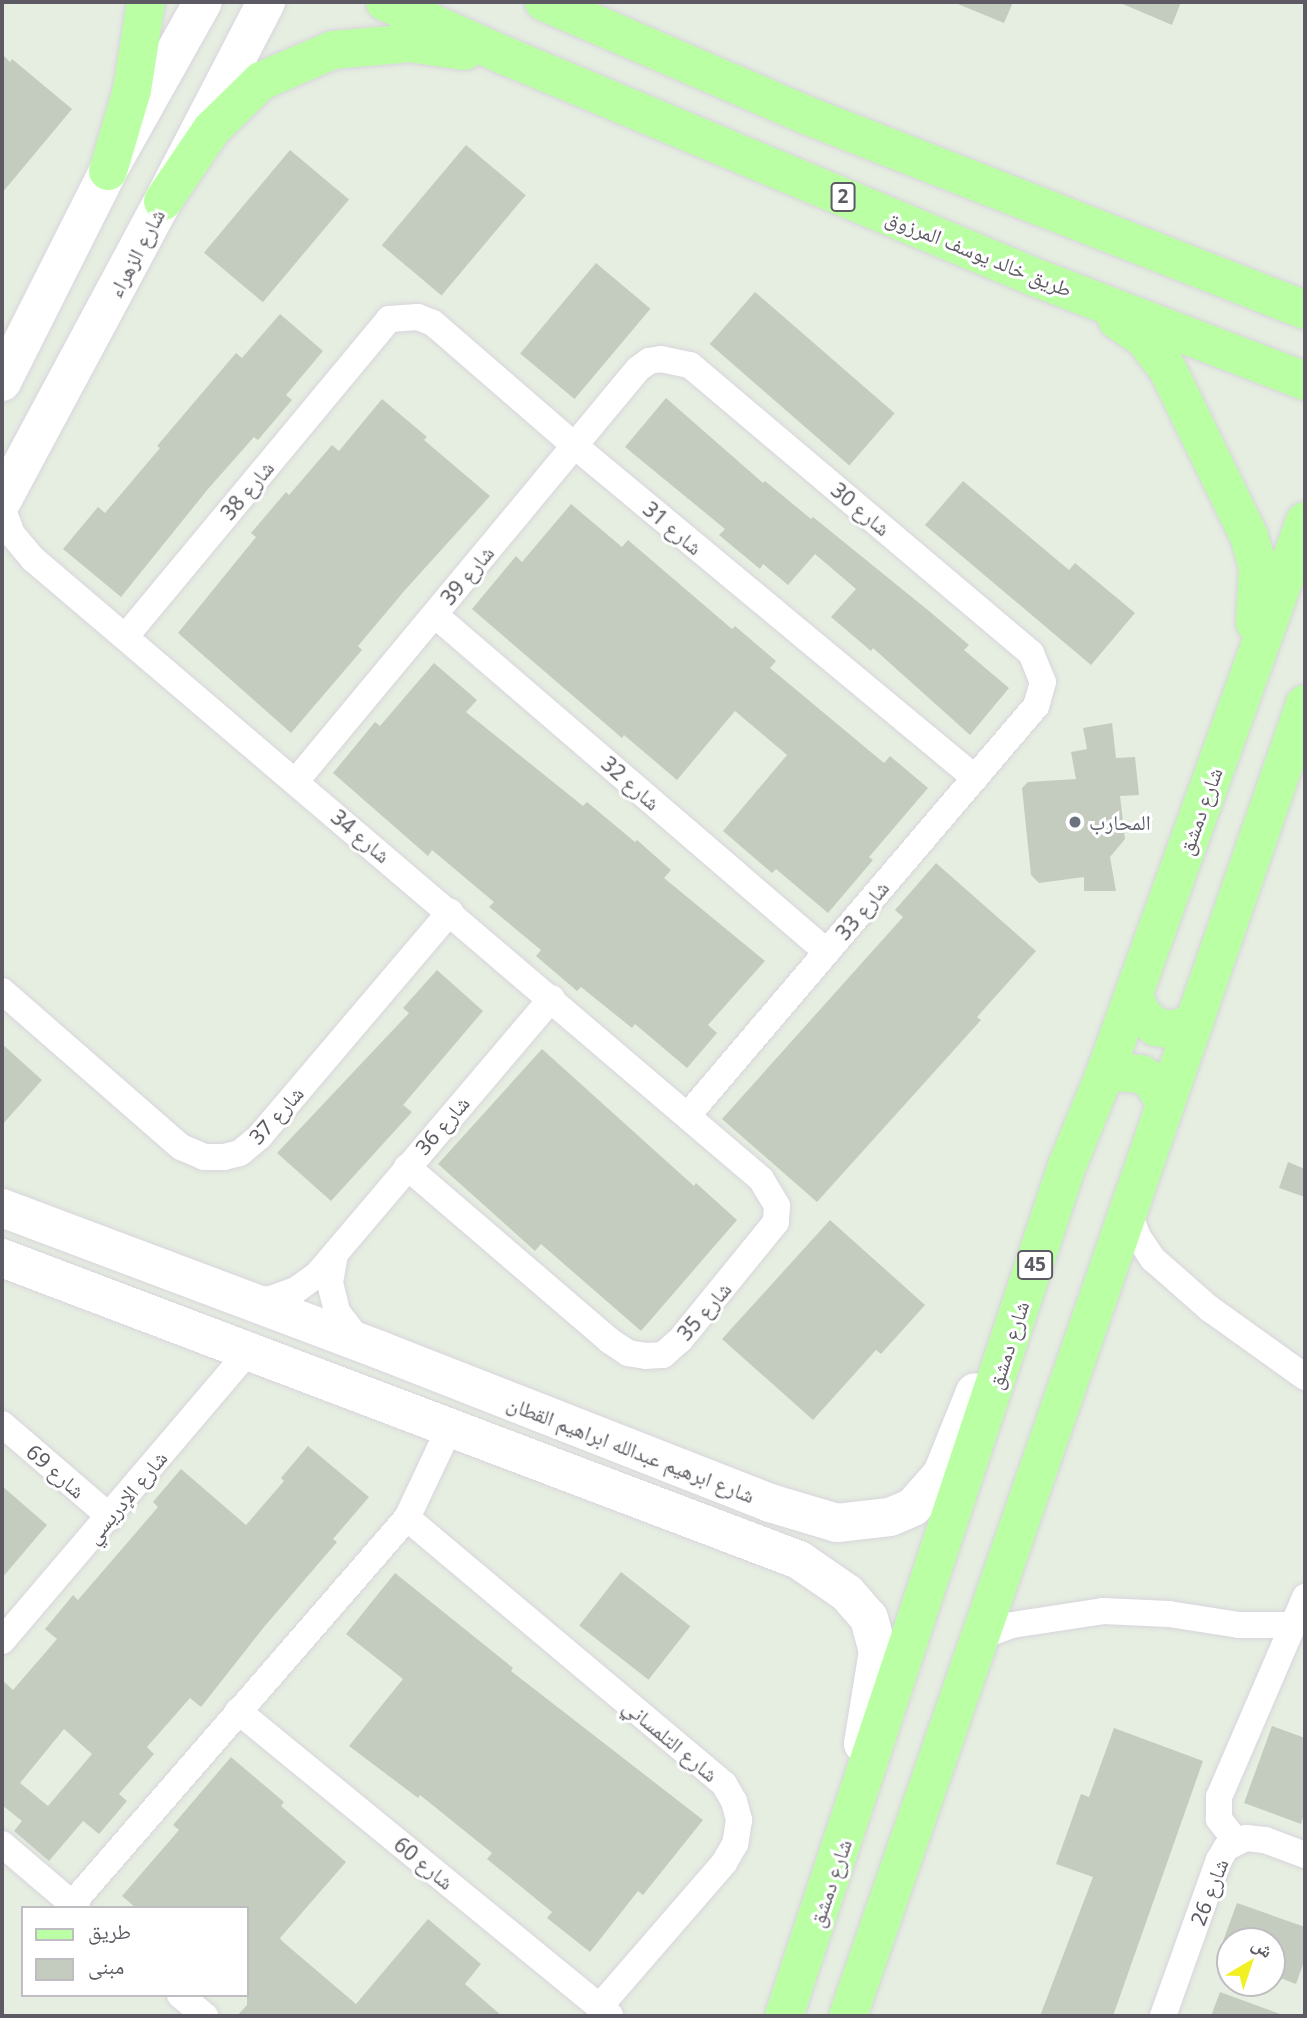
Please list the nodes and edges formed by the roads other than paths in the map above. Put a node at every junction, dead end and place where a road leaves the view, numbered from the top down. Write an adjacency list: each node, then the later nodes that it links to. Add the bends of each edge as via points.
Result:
1 (146, 2): 9 (main road, via 132,90)
2 (203, 2): 9 (street)
3 (265, 2): 10 (street, شارع الزهراء)
4 (385, 2): 7 (main road, طريق خالد يوسف المرزوق / 2)
5 (544, 2): 8 (main road)
6 (593, 2): 8 (main road)
7 (506, 57): 10 (main road, via 411,43 333,50 261,80 212,129); 11 (main road, طريق خالد يوسف المرزوق / 2)
8 (807, 115): 12 (main road)
9 (108, 171): 16 (street)
10 (163, 201): 18 (street, شارع الزهراء)
11 (1034, 277): 15 (main road, طريق خالد يوسف المرزوق / 2); 25 (main road, via 1134,329 1167,368 1254,552 1258,591)
12 (1305, 310)
13 (368, 343): 17 (street, شارع 31, via 389,319 418,317 433,323); 24 (street, شارع 38)
14 (638, 369): 17 (street, شارع 39); 27 (street, شارع 30, via 661,359 690,365 1031,653 1043,681)
15 (1305, 381)
16 (2, 382)
17 (575, 446): 23 (street, شارع 39); 28 (street, شارع 31)
18 (2, 501)
19 (2, 507): 22 (street, شارع 34, via 12,534)
20 (1305, 521): 25 (main road, شارع دمشق / 45)
21 (2, 556): 22 (street)
22 (33, 559): 24 (street, شارع 34)
23 (435, 614): 29 (street, شارع 39); 31 (street, شارع 32)
24 (126, 636): 29 (street, شارع 34)
25 (1250, 672): 33 (main road, شارع دمشق / 45)
26 (1305, 704): 35 (main road)
27 (1036, 706): 28 (street, شارع 33)
28 (975, 778): 31 (street, شارع 33)
29 (296, 781): 30 (street, شارع 34)
30 (450, 912): 32 (street, شارع 37, via 260,1136 240,1153 224,1157 204,1157 181,1147); 34 (street, شارع 34)
31 (827, 952): 38 (street, شارع 33)
32 (2, 991)
33 (1134, 996): 35 (main road, via 1142,1015 1156,1027 1176,1030); 36 (main road, شارع دمشق / 45)
34 (552, 998): 38 (street, شارع 34); 40 (street, شارع 36)
35 (1195, 1021): 37 (main road)
36 (1104, 1076): 37 (main road, via 1141,1074 1152,1081); 39 (main road, شارع دمشق / 45)
37 (1165, 1103): 42 (main road)
38 (688, 1115): 40 (street, شارع 35, via 761,1179 777,1206 775,1222 765,1238 663,1355 628,1353 609,1340)
39 (1067, 1166): 57 (street, شارع ابرهيم عبدالله ابراهيم القطان, via 942,1474 913,1507 890,1517 838,1523); 66 (main road, شارع دمشق / 45)
40 (407, 1167): 44 (street, شارع 36)
41 (6, 1210): 43 (street, شارع ابرهيم عبدالله ابراهيم القطان); 45 (street, via 22,1229 15,1250)
42 (1128, 1211): 50 (street, via 1153,1259 1210,1309); 63 (main road)
43 (74, 1235): 46 (street, via 61,1237 48,1254 49,1265); 47 (street, شارع ابرهيم عبدالله ابراهيم القطان)
44 (335, 1254): 47 (street, شارع 36, via 296,1290); 48 (street, via 330,1283 337,1311 355,1335)
45 (2, 1257): 46 (street, شارع ابرهيم عبدالله ابراهيم القطان)
46 (63, 1282): 49 (street, شارع ابرهيم عبدالله ابراهيم القطان)
47 (245, 1302): 48 (street, شارع ابرهيم عبدالله ابراهيم القطان)
48 (380, 1350): 53 (street, شارع ابرهيم عبدالله ابراهيم القطان)
49 (248, 1352): 52 (street, شارع ابرهيم عبدالله ابراهيم القطان); 58 (street, شارع الإدريسي)
50 (1302, 1375)
51 (2, 1424): 58 (street, شارع 69)
52 (449, 1429): 55 (street, شارع ابرهيم عبدالله ابراهيم القطان); 59 (street)
53 (622, 1447): 54 (street, شارع ابرهيم عبدالله ابراهيم القطان); 55 (street, via 631,1453 634,1473 629,1482)
54 (671, 1465): 56 (street, via 660,1468 649,1482); 57 (street, شارع ابرهيم عبدالله ابراهيم القطان)
55 (610, 1490): 56 (street, شارع ابرهيم عبدالله ابراهيم القطان)
56 (661, 1508): 60 (street, شارع ابرهيم عبدالله ابراهيم القطان)
57 (795, 1512): 60 (street, via 808,1529 806,1539 800,1548)
58 (110, 1517): 64 (street, شارع الإدريسي)
59 (407, 1518): 65 (street); 72 (street, شارع التلمساني, via 724,1784 734,1801 739,1820 735,1844 724,1863)
60 (781, 1553): 66 (street, شارع ابرهيم عبدالله ابراهيم القطان, via 824,1574 847,1593 869,1618 878,1651)
61 (1305, 1597): 62 (street)
62 (1292, 1625): 63 (street, via 1239,1625 1169,1614 1103,1611 1012,1625); 67 (street, via 1219,1797 1219,1819)
63 (979, 1637): 75 (main road)
64 (2, 1641)
65 (238, 1711): 70 (street); 72 (street, شارع 60)
66 (852, 1820): 74 (main road, شارع دمشق / 45)
67 (1236, 1841): 69 (street, شارع 26, via 1265,1840); 76 (street, شارع 26, via 1219,1860)
68 (2, 1844): 70 (street)
69 (1305, 1855)
70 (75, 1906)
71 (182, 1997): 73 (street)
72 (605, 2011)
73 (205, 2016)
74 (784, 2016)
75 (848, 2016)
76 (1163, 2016)

